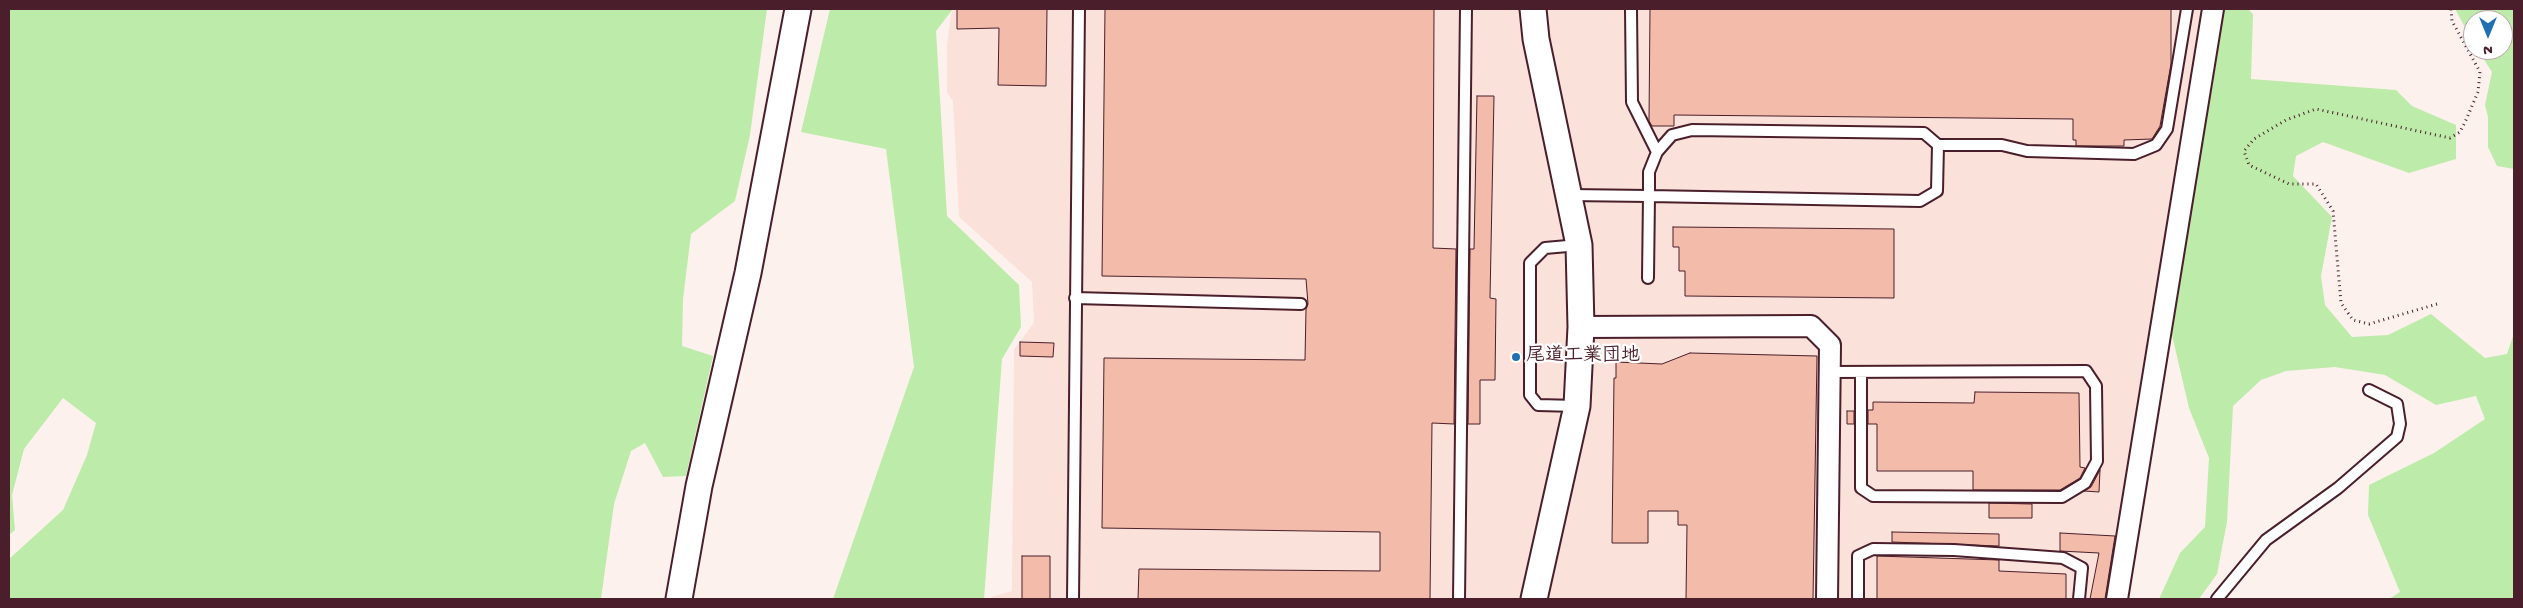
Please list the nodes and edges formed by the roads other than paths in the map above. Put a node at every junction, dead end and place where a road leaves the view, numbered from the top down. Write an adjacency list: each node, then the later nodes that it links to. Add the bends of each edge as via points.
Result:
1 (798, 9): 21 (street, via 748,273 698,486)
2 (1079, 9): 14 (lane)
3 (1466, 9): 23 (lane)
4 (1533, 9): 10 (street, via 1536,39)
5 (1631, 9): 9 (lane, via 1632,102)
6 (2187, 9): 8 (lane, via 2167,129 2156,145 2134,154 2027,151 2002,145)
7 (2213, 9): 28 (street)
8 (1938, 145): 9 (lane, via 1924,133 1692,130 1672,135); 11 (lane, via 1937,191 1920,201)
9 (1657, 152): 11 (lane, via 1649,172)
10 (1568, 195): 11 (lane); 12 (street)
11 (1649, 196): 13 (lane)
12 (1579, 245): 16 (street); 20 (lane, via 1545,248 1530,264 1530,395 1538,405)
13 (1648, 278)
14 (1075, 298): 15 (lane); 22 (lane)
15 (1301, 304)
16 (1581, 327): 17 (street, via 1811,326 1830,345); 20 (street)
17 (1829, 372): 18 (lane); 25 (street)
18 (1861, 372): 18 (lane, via 1861,488 1874,496 2062,497 2086,484 2097,461 2096,386 2086,371)
19 (2370, 390): 29 (lane, via 2398,404 2400,424 2397,437 2338,488 2266,540)
20 (1577, 406): 24 (street)
21 (679, 599)
22 (1073, 599)
23 (1459, 599)
24 (1534, 599)
25 (1828, 599)
26 (1858, 599): 27 (lane, via 1858,556 1873,549 1954,550 2063,558 2082,568)
27 (2080, 599)
28 (2117, 599)
29 (2217, 599)

